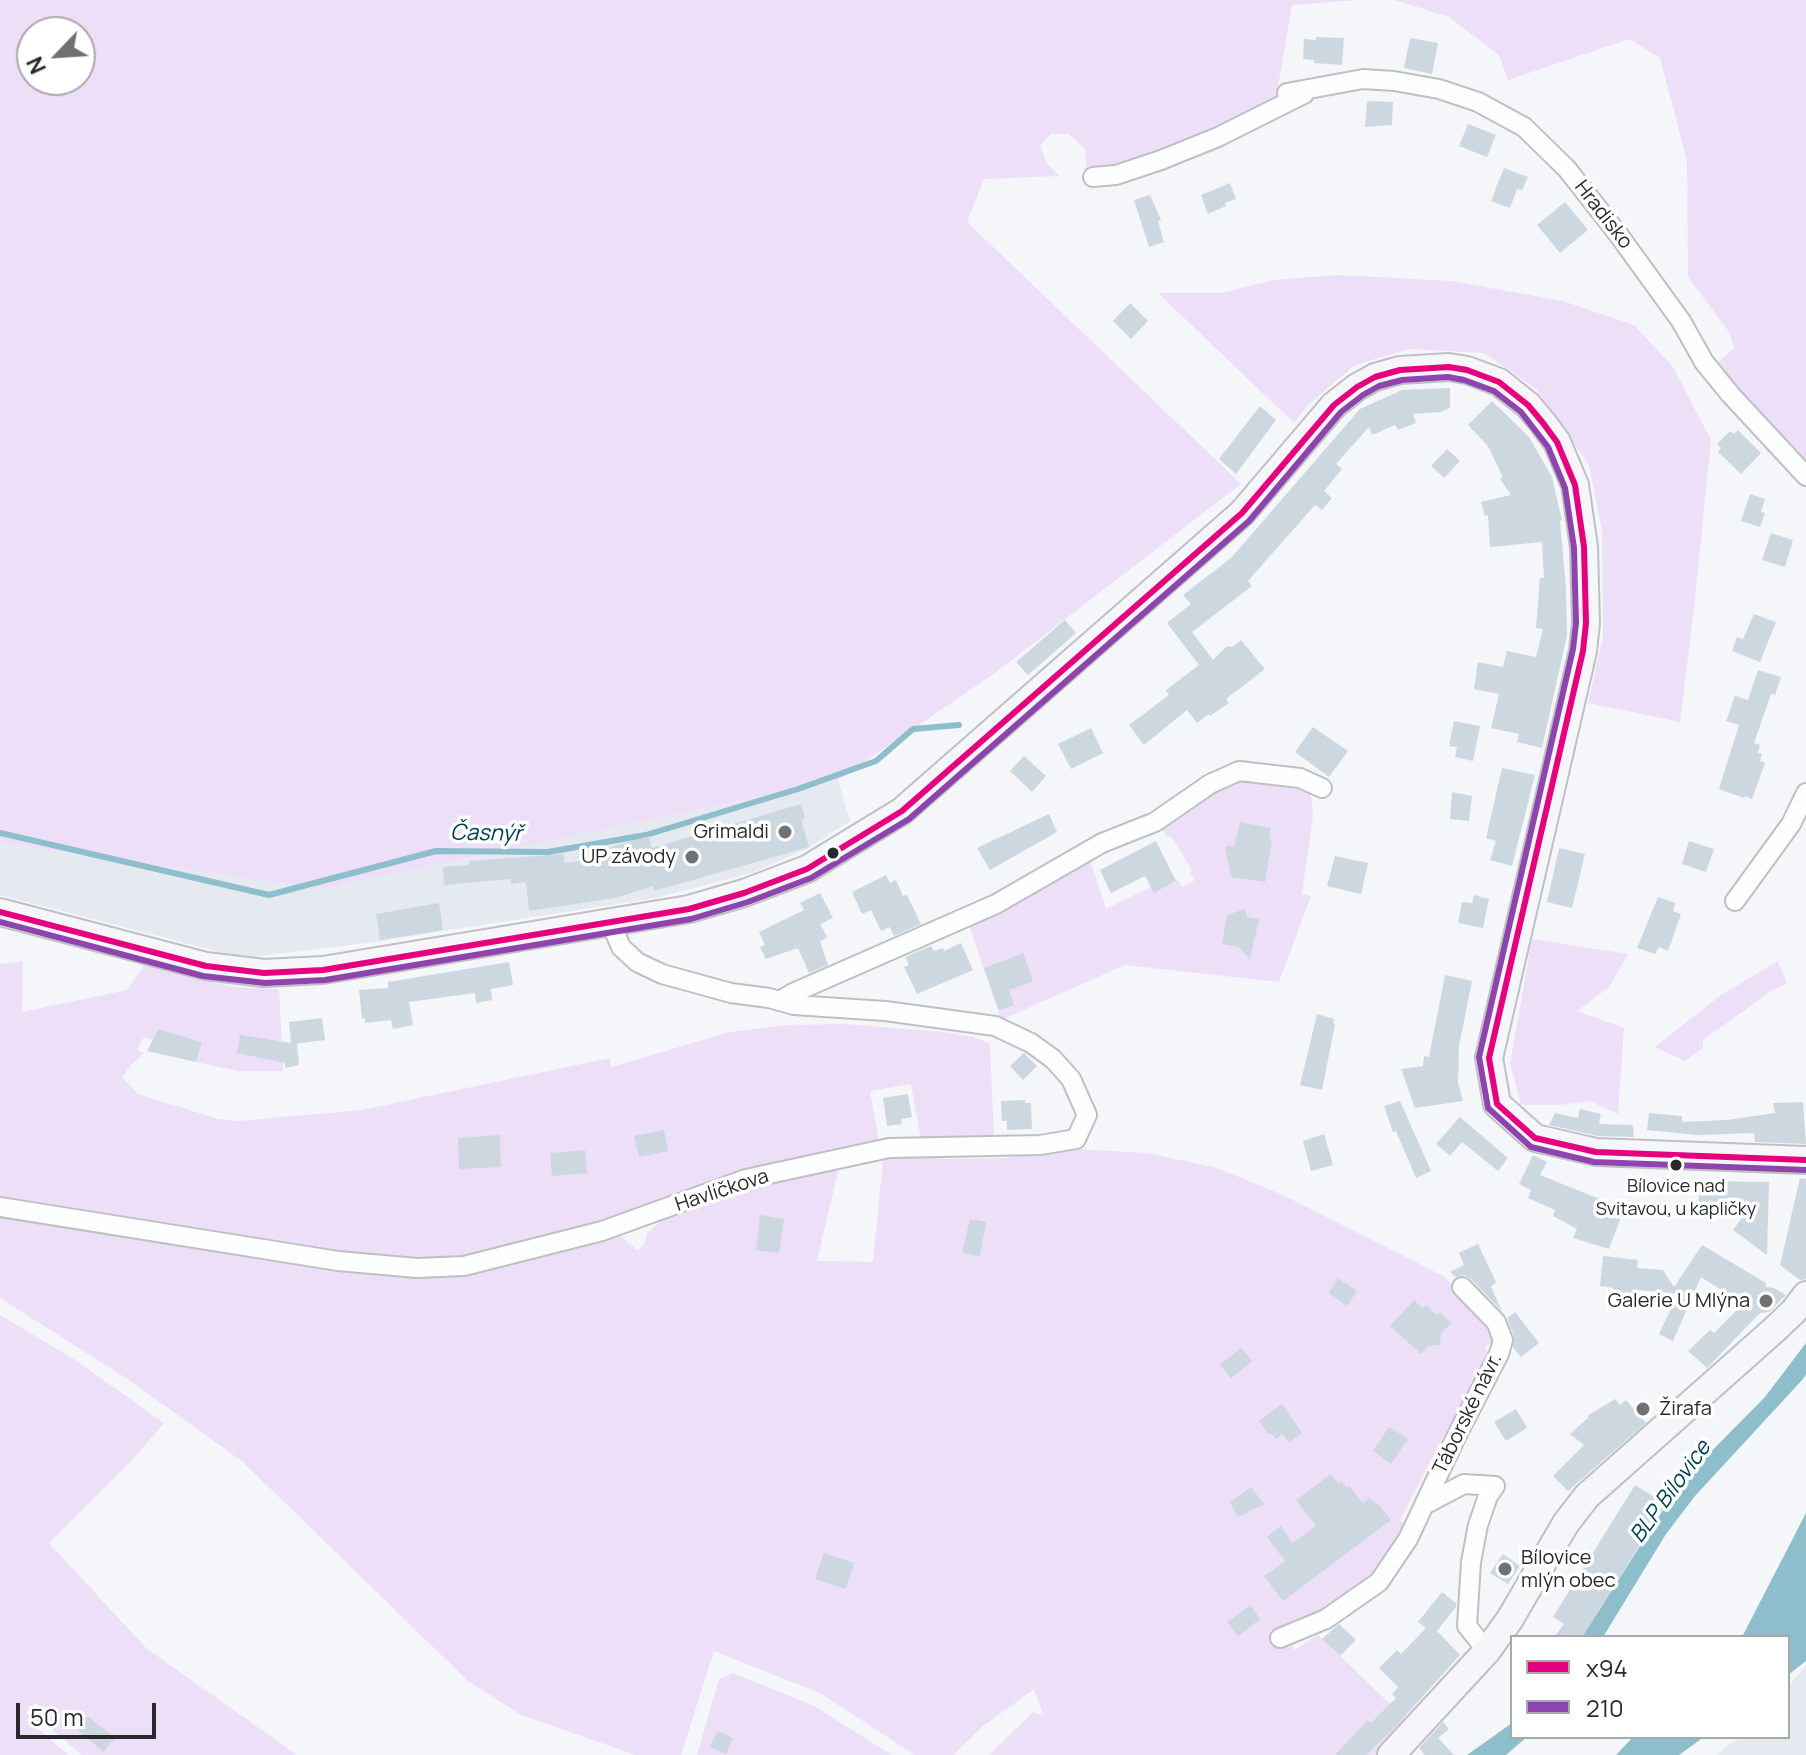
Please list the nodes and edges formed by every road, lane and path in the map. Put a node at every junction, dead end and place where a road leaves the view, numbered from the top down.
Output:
1 (1321, 86) junction
2 (1287, 93) dead end
3 (1093, 177) dead end
4 (1806, 476) edge
5 (1322, 788) dead end
6 (1806, 793) edge
7 (1735, 901) dead end
8 (0, 912) edge
9 (610, 921) junction
10 (779, 1001) junction
11 (1806, 1160) edge
12 (0, 1207) edge
13 (1462, 1287) dead end
14 (1806, 1295) edge
15 (1424, 1505) junction
16 (1280, 1638) dead end
17 (1487, 1651) junction
18 (1391, 1755) edge

1 - 2 street, Hradisko
1 - 3 street, Hradisko
1 - 4 street, Hradisko
5 - 10 street
6 - 7 street
8 - 9 main road
9 - 10 street, Havlíčkova
9 - 11 main road
10 - 12 street, Havlíčkova
13 - 15 street, Táborské návr.
14 - 17 main road
15 - 16 street, Táborské návr.
15 - 17 street, Táborské návr.
17 - 18 main road

